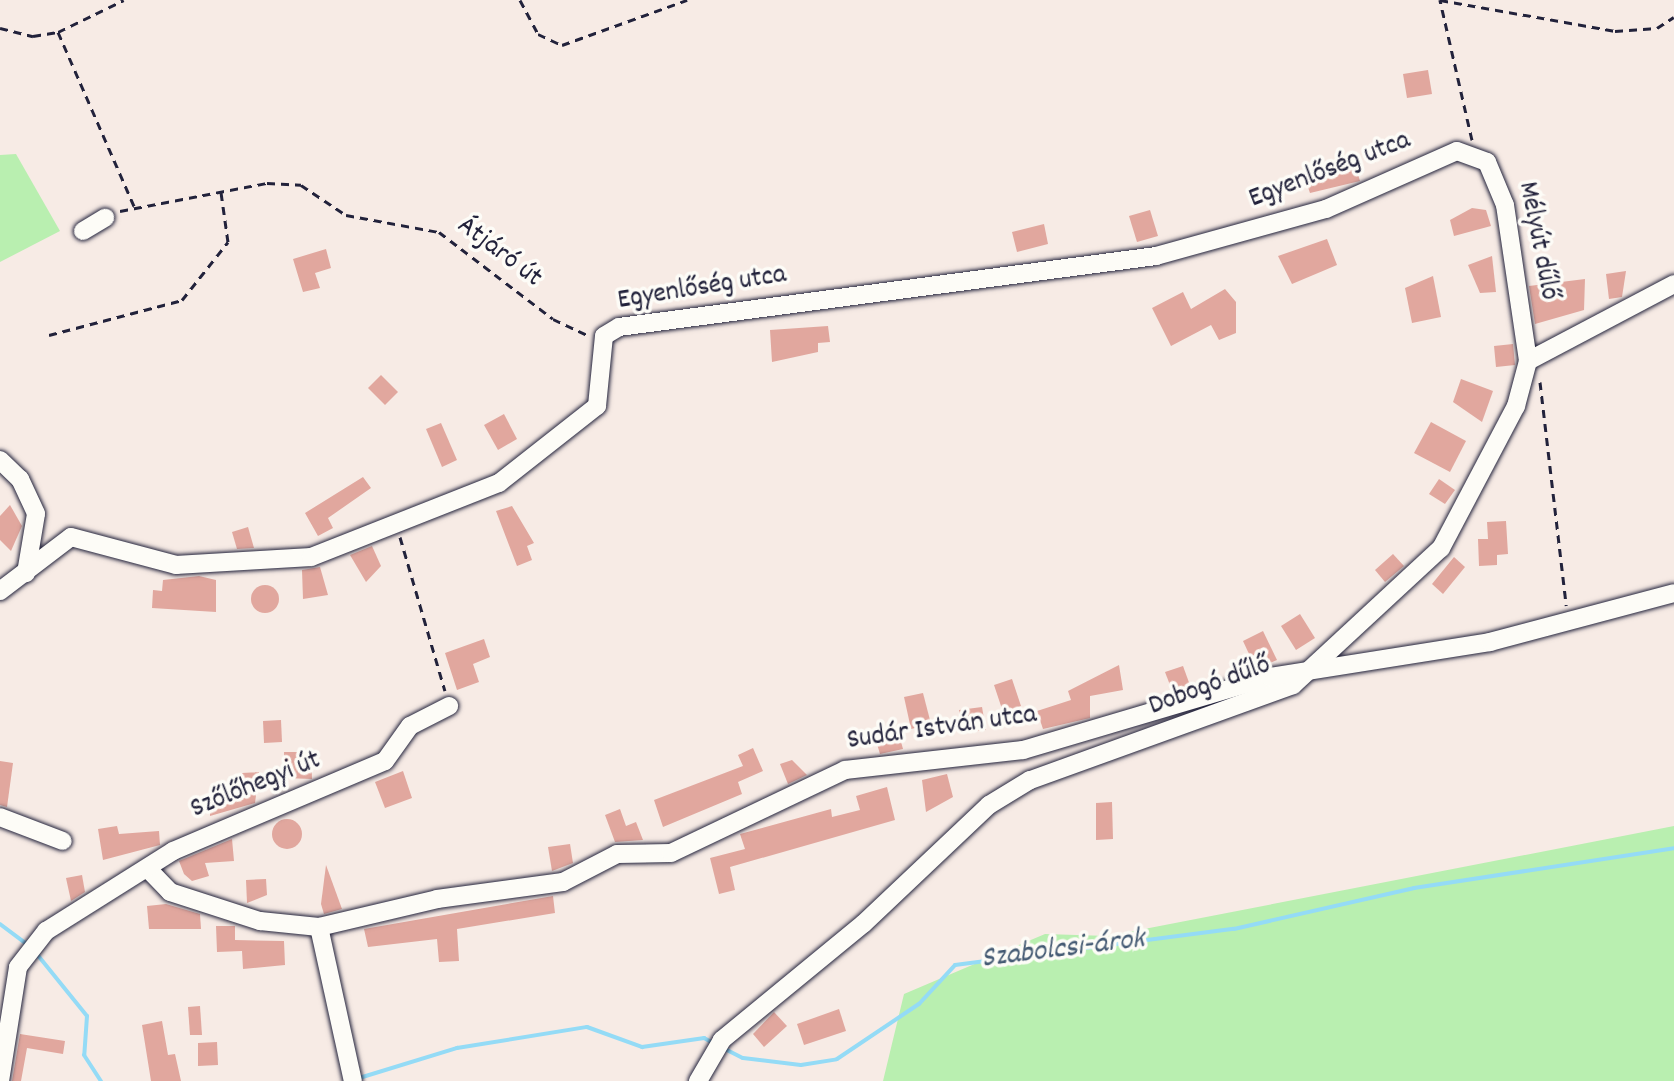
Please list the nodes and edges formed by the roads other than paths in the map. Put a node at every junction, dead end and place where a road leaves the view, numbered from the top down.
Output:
1 (1475, 153) joint
2 (105, 218) road end
3 (83, 231) dead end
4 (1674, 284) edge
5 (1527, 365) junction
6 (0, 460) edge
7 (23, 579) junction
8 (0, 591) edge
9 (1674, 593) edge
10 (1307, 674) junction
11 (449, 706) road end
12 (0, 817) edge
13 (63, 841) dead end
14 (148, 869) junction
15 (319, 927) junction
16 (353, 1078) edge
17 (0, 1081) edge
18 (698, 1081) edge

1 - 5 street, Mélyút dűlő
1 - 7 street, Egyenlőség utca
2 - 3 street
4 - 5 street
5 - 10 street, Dobogó dűlő
6 - 7 street
7 - 8 street, Egyenlőség utca
9 - 10 street, Sudár István utca
10 - 15 street, Sudár István utca
10 - 18 street, Dobogó dűlő
11 - 14 street, Szőlőhegyi út
12 - 13 street
14 - 15 street, Sudár István utca
14 - 17 street, Szőlőhegyi út
15 - 16 street

